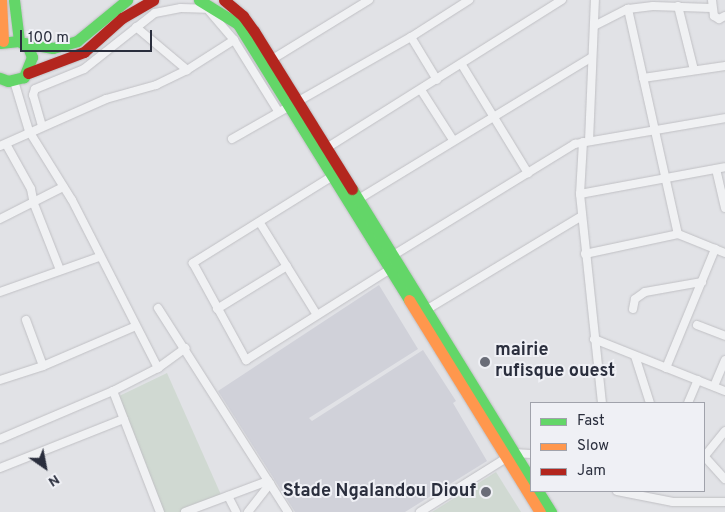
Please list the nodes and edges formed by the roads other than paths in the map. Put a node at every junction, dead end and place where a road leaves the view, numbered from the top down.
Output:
1 (1, 0) edge
2 (14, 0) edge
3 (127, 0) edge
4 (153, 0) edge
5 (224, 0) edge
6 (369, 0) edge
7 (469, 0) edge
8 (562, 0) edge
9 (595, 0) edge
10 (202, 3) edge
11 (711, 4) edge
12 (678, 6) junction
13 (628, 9) junction
14 (725, 16) edge
15 (596, 25) junction
16 (136, 27) junction
17 (411, 37) junction
18 (234, 40) junction
19 (1, 42) edge
20 (21, 42) junction
21 (591, 58) junction
22 (272, 60) junction
23 (462, 65) junction
24 (725, 66) edge
25 (187, 70) junction
26 (694, 70) junction
27 (28, 73) junction
28 (0, 78) edge
29 (643, 78) junction
30 (437, 80) junction
31 (14, 81) junction
32 (421, 90) junction
33 (288, 106) junction
34 (492, 115) junction
35 (725, 118) edge
36 (42, 126) junction
37 (655, 130) junction
38 (29, 131) junction
39 (232, 139) dead end
40 (453, 140) junction
41 (586, 142) junction
42 (3, 145) edge
43 (325, 149) junction
44 (725, 167) edge
45 (716, 169) junction
46 (528, 173) junction
47 (331, 177) junction
48 (666, 179) junction
49 (64, 187) junction
50 (580, 194) junction
51 (357, 200) junction
52 (34, 204) junction
53 (725, 208) edge
54 (582, 216) junction
55 (0, 219) edge
56 (260, 223) junction
57 (678, 234) junction
58 (716, 250) junction
59 (725, 253) edge
60 (585, 254) junction
61 (392, 256) junction
62 (99, 257) junction
63 (287, 266) junction
64 (60, 270) junction
65 (389, 270) junction
66 (702, 282) junction
67 (0, 292) edge
68 (158, 308) dead end
69 (633, 308) dead end
70 (217, 309) junction
71 (426, 310) junction
72 (317, 315) junction
73 (26, 320) dead end
74 (136, 326) junction
75 (696, 326) dead end
76 (725, 336) edge
77 (594, 339) junction
78 (186, 348) junction
79 (635, 356) junction
80 (725, 360) edge
81 (43, 366) junction
82 (158, 368) junction
83 (666, 368) junction
84 (0, 380) edge
85 (698, 380) junction
86 (714, 386) junction
87 (113, 391) junction
88 (725, 391) edge
89 (602, 402) edge
90 (650, 402) edge
91 (688, 402) edge
92 (124, 419) junction
93 (725, 431) edge
94 (0, 440) edge
95 (530, 454) edge
96 (510, 455) junction
97 (705, 456) edge
98 (705, 458) edge
99 (0, 468) edge
100 (530, 479) edge
101 (725, 479) edge
102 (269, 482) junction
103 (539, 492) edge
104 (622, 492) edge
105 (228, 496) junction
106 (673, 502) junction
107 (725, 502) edge
108 (160, 512) edge
109 (185, 512) edge
110 (236, 512) edge
111 (248, 512) edge
112 (288, 512) edge
113 (420, 512) edge
114 (540, 512) edge
115 (551, 512) edge
116 (671, 512) edge

1 - 19 main road
2 - 20 main road
3 - 20 main road
4 - 27 main road
5 - 22 main road
6 - 22 street
7 - 17 street
8 - 23 street
9 - 15 street
10 - 16 street
10 - 18 street
10 - 33 main road
11 - 12 street
11 - 14 street
12 - 13 street
12 - 26 street
13 - 15 street
13 - 29 street
15 - 21 street
16 - 25 street
16 - 36 street
17 - 30 street
17 - 33 street
18 - 25 street
18 - 33 street
19 - 20 main road
20 - 27 main road
21 - 34 street
21 - 41 street
22 - 33 main road
23 - 30 street
23 - 34 street
24 - 26 street
25 - 36 street
26 - 29 street
27 - 31 main road
28 - 31 main road
29 - 37 street
30 - 32 street
31 - 38 street
32 - 40 street
32 - 43 street
33 - 39 street
33 - 43 main road
33 - 47 main road
34 - 40 street
34 - 46 street
35 - 37 street
36 - 38 street
37 - 41 street
37 - 48 street
38 - 42 street
38 - 49 street
40 - 51 street
41 - 46 street
41 - 50 street
42 - 52 street
43 - 51 main road
44 - 45 street
45 - 48 street
45 - 53 street
46 - 61 street
47 - 56 street
47 - 65 main road
48 - 50 street
48 - 57 street
49 - 52 street
49 - 62 street
50 - 54 street
51 - 61 main road
52 - 55 street
52 - 64 street
54 - 60 street
54 - 71 street
56 - 63 street
56 - 70 street
57 - 58 street
57 - 60 street
58 - 59 street
58 - 66 street
60 - 77 street
61 - 71 main road
62 - 64 street
62 - 74 street
63 - 70 street
63 - 72 street
64 - 67 street
65 - 72 street
65 - 96 main road
66 - 69 street
66 - 83 street
68 - 78 street
70 - 72 street
71 - 96 main road
73 - 81 street
74 - 81 street
74 - 82 street
75 - 76 street
77 - 79 street
77 - 89 street
78 - 82 street
78 - 102 street
79 - 83 street
79 - 90 street
80 - 86 street
81 - 84 street
82 - 87 street
83 - 85 street
85 - 86 street
85 - 91 street
86 - 88 street
87 - 92 street
87 - 94 street
92 - 99 street
92 - 108 street
93 - 97 street
95 - 96 street
96 - 100 main road
96 - 113 street
96 - 114 main road
98 - 101 street
102 - 105 street
102 - 111 street
102 - 112 street
103 - 115 main road
104 - 106 street
105 - 109 street
105 - 110 street
106 - 107 street
106 - 116 street

